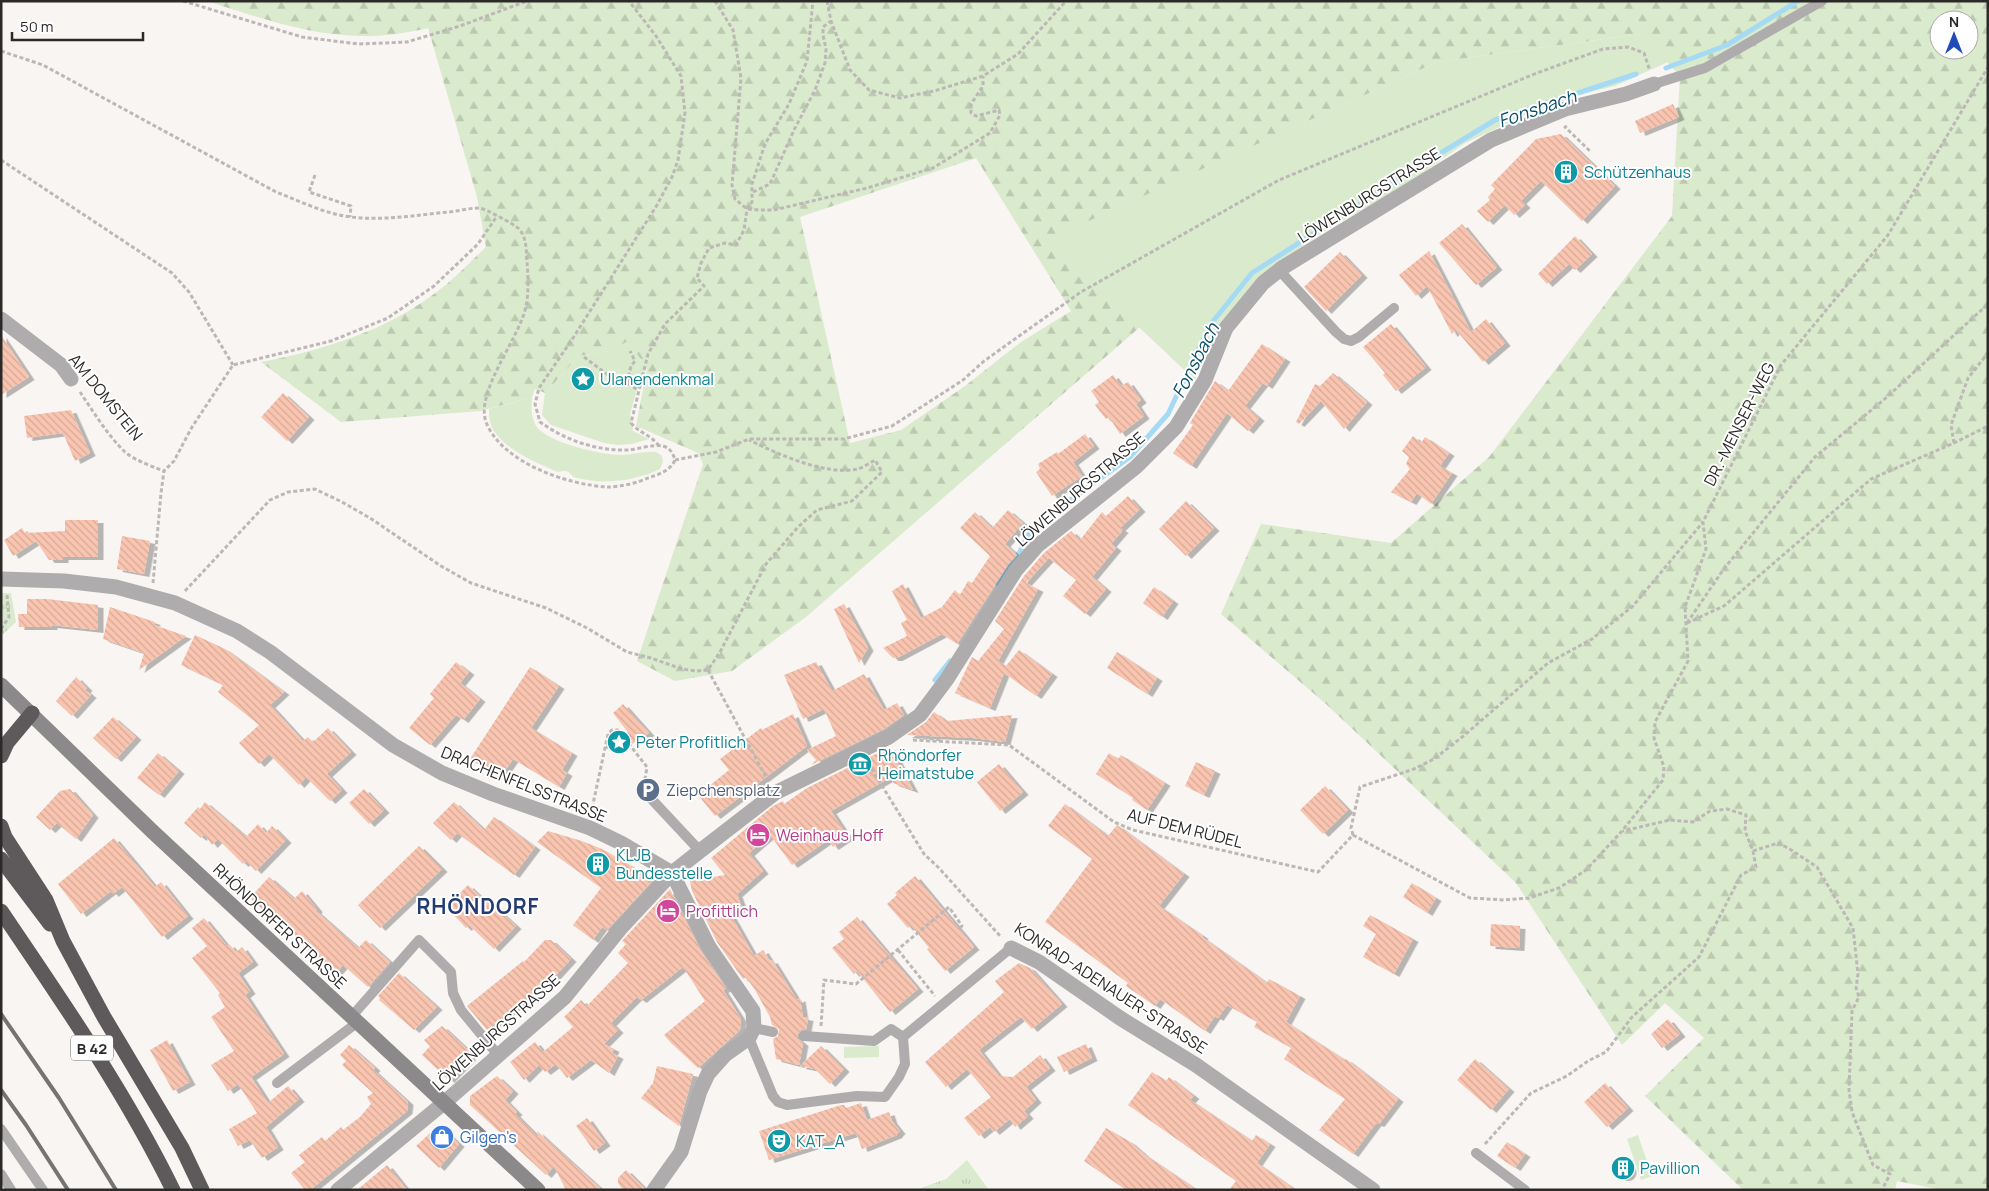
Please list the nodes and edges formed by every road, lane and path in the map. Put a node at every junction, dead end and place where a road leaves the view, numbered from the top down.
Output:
1 (183, 1) edge
2 (527, 1) edge
3 (629, 1) edge
4 (715, 1) edge
5 (814, 1) edge
6 (827, 1) edge
7 (1066, 1) edge
8 (1822, 1) edge
9 (831, 21) junction
10 (1, 51) edge
11 (1988, 67) edge
12 (983, 76) junction
13 (1654, 84) junction
14 (1573, 124) dead end
15 (1590, 152) dead end
16 (1, 160) edge
17 (315, 175) dead end
18 (753, 192) junction
19 (747, 208) junction
20 (497, 216) junction
21 (350, 217) junction
22 (1279, 270) junction
23 (1988, 304) edge
24 (1394, 308) dead end
25 (1, 319) edge
26 (630, 351) dead end
27 (1988, 353) edge
28 (584, 357) dead end
29 (233, 365) junction
30 (71, 379) joint
31 (627, 383) junction
32 (638, 390) junction
33 (1988, 426) edge
34 (749, 439) junction
35 (1954, 443) junction
36 (659, 446) junction
37 (675, 460) junction
38 (164, 471) junction
39 (1703, 522) junction
40 (3, 579) edge
41 (152, 596) junction
42 (175, 603) junction
43 (1686, 624) junction
44 (1, 630) edge
45 (708, 670) junction
46 (1, 685) edge
47 (32, 713) junction
48 (891, 736) junction
49 (628, 743) junction
50 (606, 747) junction
51 (1, 756) edge
52 (872, 772) dead end
53 (643, 790) joint
54 (775, 793) junction
55 (597, 814) dead end
56 (1, 826) edge
57 (1622, 831) junction
58 (1352, 836) junction
59 (700, 851) junction
60 (1753, 851) junction
61 (1, 860) edge
62 (672, 874) junction
63 (1, 912) edge
64 (959, 928) dead end
65 (63, 941) junction
66 (1011, 948) junction
67 (898, 950) junction
68 (943, 1006) junction
69 (355, 1019) junction
70 (772, 1032) dead end
71 (752, 1033) junction
72 (804, 1036) dead end
73 (820, 1036) junction
74 (903, 1037) junction
75 (498, 1056) junction
76 (277, 1083) dead end
77 (445, 1102) junction
78 (3, 1134) edge
79 (1476, 1153) joint
80 (1, 1174) edge
81 (11, 1190) edge
82 (43, 1190) edge
83 (173, 1190) edge
84 (202, 1190) edge
85 (338, 1190) edge
86 (538, 1190) edge
87 (654, 1190) edge
88 (1373, 1190) edge
89 (1525, 1190) edge
90 (1882, 1190) edge

1 - 2 path
3 - 36 path
4 - 19 path
5 - 18 path
6 - 9 path
7 - 12 path
8 - 13 lane, LÖWENBURGSTRASSE
9 - 12 path
9 - 18 path
10 - 21 path
11 - 39 path, DR.-MENSER-WEG
12 - 19 path
13 - 22 street, LÖWENBURGSTRASSE
13 - 34 path
14 - 15 path
16 - 29 path
17 - 21 path
18 - 19 path
19 - 32 path
20 - 21 path
20 - 29 path
20 - 37 path
22 - 24 lane
22 - 48 street, LÖWENBURGSTRASSE
23 - 43 path
25 - 30 street, AM DOMSTEIN
26 - 31 path
27 - 35 path
28 - 31 path
29 - 38 path
30 - 38 path, AM DOMSTEIN
31 - 32 path
32 - 36 path
33 - 35 path
34 - 37 path
34 - 45 path
35 - 43 path
36 - 37 path
38 - 41 path
39 - 43 path
39 - 58 path, DR.-MENSER-WEG
40 - 41 street, DRACHENFELSSTRASSE
40 - 44 path
41 - 42 street, DRACHENFELSSTRASSE
42 - 45 path
42 - 62 street, DRACHENFELSSTRASSE
43 - 57 path
45 - 54 path
46 - 47 main road, RHÖNDORFER STRASSE
47 - 51 highway
47 - 69 main road, RHÖNDORFER STRASSE
48 - 54 street, LÖWENBURGSTRASSE
48 - 58 path, AUF DEM RÜDEL
49 - 50 path
49 - 50 path
49 - 53 path
50 - 55 path
52 - 66 path, KONRAD-ADENAUER-STRASSE
53 - 59 lane
54 - 59 street, LÖWENBURGSTRASSE
56 - 65 highway, B 42
57 - 58 path
57 - 60 path
59 - 62 street, LÖWENBURGSTRASSE
60 - 79 path
60 - 90 path
61 - 65 highway, B 42
62 - 71 street
62 - 75 street, LÖWENBURGSTRASSE
63 - 83 highway, B 42
64 - 67 path
65 - 84 highway, B 42
66 - 68 lane
66 - 88 street, KONRAD-ADENAUER-STRASSE
67 - 68 path
67 - 73 path
68 - 74 lane
69 - 75 lane
69 - 76 lane
69 - 77 main road, RHÖNDORFER STRASSE
70 - 71 lane
71 - 74 lane
71 - 87 street
72 - 73 lane
73 - 74 lane
75 - 77 street, LÖWENBURGSTRASSE
77 - 85 street, LÖWENBURGSTRASSE
77 - 86 main road, RHÖNDORFER STRASSE
78 - 82 lane
79 - 89 lane
80 - 81 lane

